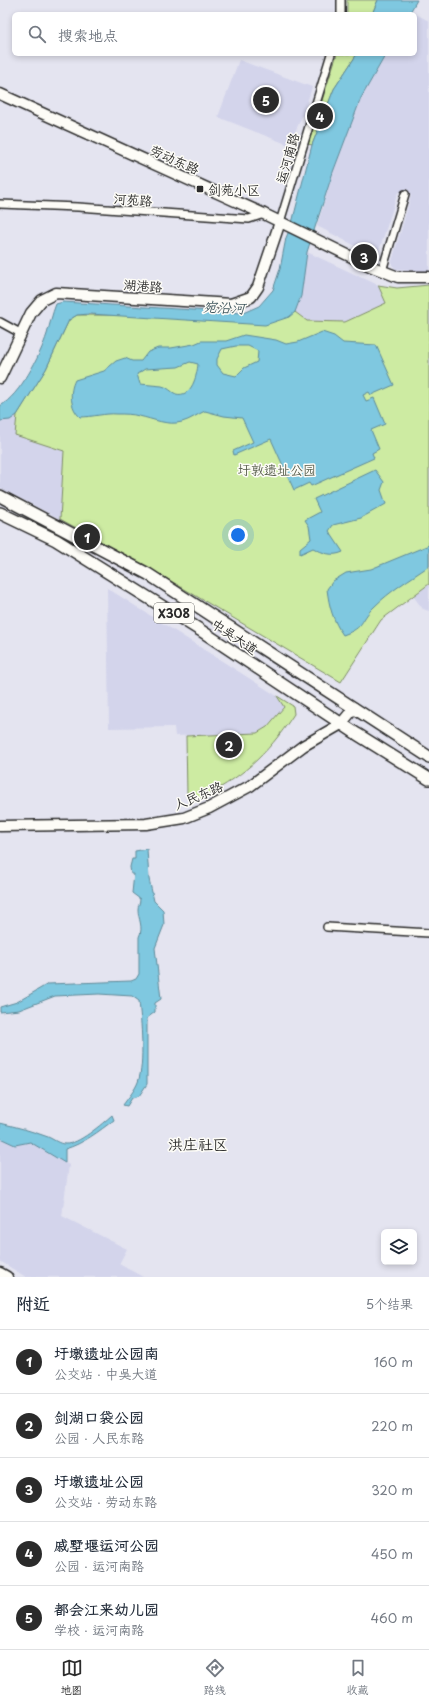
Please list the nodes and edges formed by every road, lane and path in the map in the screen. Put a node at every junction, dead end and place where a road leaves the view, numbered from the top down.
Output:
1 (341, 0) edge
2 (341, 12) edge
3 (330, 56) edge
4 (0, 94) edge
5 (405, 194) dead end
6 (0, 204) edge
7 (264, 214) junction
8 (284, 224) junction
9 (382, 271) junction
10 (429, 277) edge
11 (0, 322) edge
12 (22, 334) junction
13 (0, 378) edge
14 (0, 496) edge
15 (0, 513) edge
16 (354, 708) junction
17 (341, 724) junction
18 (429, 757) edge
19 (429, 779) edge
20 (0, 826) edge
21 (327, 927) dead end
22 (429, 933) edge
23 (0, 1273) edge
24 (7, 1277) edge

1 - 2 street
3 - 8 street, 运河南路
4 - 7 street, 劳动东路
5 - 9 street
6 - 7 street, 河苑路
7 - 8 street, 劳动东路
8 - 9 street, 劳动东路
8 - 12 street, 湖港路
9 - 10 street, 劳动东路
11 - 12 street
12 - 13 street, 湖港路
14 - 16 main road, 中吴大道 / X308
15 - 17 main road, 中吴大道 / X308
16 - 17 street, 人民东路
16 - 18 main road, 中吴大道 / X308
17 - 19 main road, 中吴大道 / X308
17 - 20 street, 人民东路
21 - 22 street
23 - 24 street

